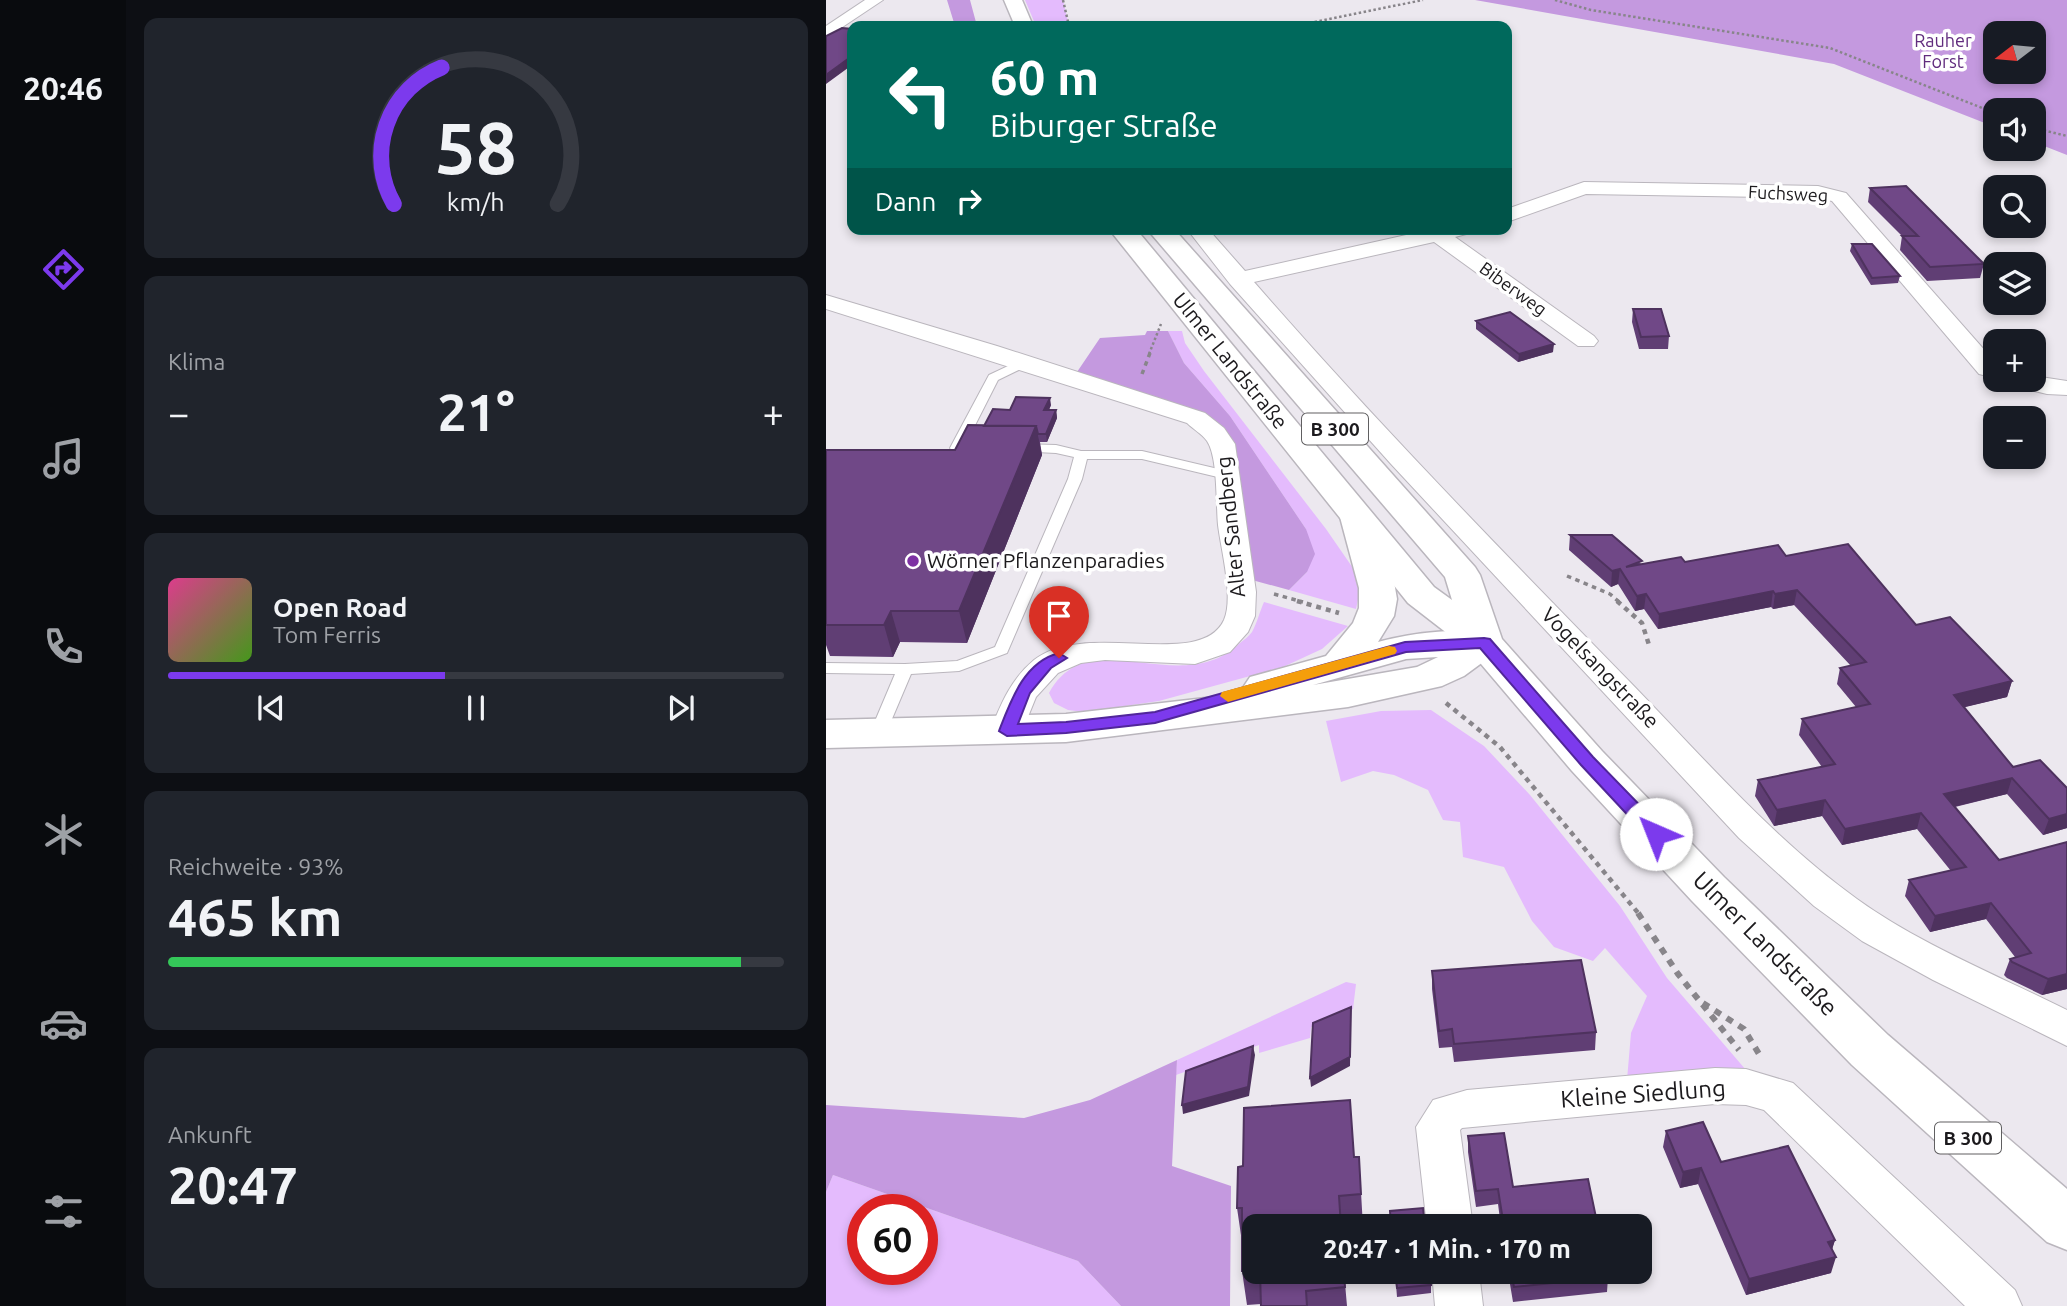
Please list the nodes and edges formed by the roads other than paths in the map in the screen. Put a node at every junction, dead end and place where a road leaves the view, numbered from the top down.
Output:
1 (874, 0) edge
2 (1013, 0) edge
3 (1022, 21) edge
4 (826, 33) edge
5 (1512, 214) edge
6 (1127, 235) edge
7 (1165, 235) edge
8 (1202, 235) edge
9 (1443, 235) edge
10 (1440, 236) junction
11 (1238, 279) junction
12 (826, 302) edge
13 (1586, 341) dead end
14 (1025, 362) junction
15 (1983, 363) edge
16 (2046, 387) edge
17 (2067, 388) edge
18 (981, 448) edge
19 (1006, 448) edge
20 (1081, 456) junction
21 (1226, 475) junction
22 (1357, 517) junction
23 (1484, 643) junction
24 (1340, 664) junction
25 (826, 668) edge
26 (905, 669) junction
27 (1155, 717) junction
28 (1007, 731) junction
29 (878, 733) junction
30 (826, 734) edge
31 (2067, 1028) edge
32 (1448, 1214) edge
33 (2067, 1224) edge
34 (1456, 1284) edge
35 (1459, 1306) edge
36 (1998, 1306) edge

1 - 4 street
2 - 3 main road
5 - 15 street, Fuchsweg
6 - 22 main road, Ulmer Landstraße / B 300
7 - 23 main road, Ulmer Landstraße / B 300
8 - 11 street, Vogelsangstraße
9 - 10 street
10 - 11 street
10 - 13 street, Biberweg
11 - 31 street, Vogelsangstraße
12 - 14 street, Alter Sandberg
14 - 18 lane
14 - 21 street, Alter Sandberg
16 - 17 street
19 - 20 lane
20 - 21 lane
20 - 26 lane
21 - 28 street, Alter Sandberg
22 - 23 main road, Ulmer Landstraße / B 300
22 - 24 main road
23 - 24 main road
23 - 27 main road
23 - 33 main road, Ulmer Landstraße / B 300
24 - 27 main road
25 - 26 lane
26 - 29 lane
27 - 28 main road
28 - 29 main road
29 - 30 main road
32 - 36 street, Kleine Siedlung
34 - 35 street

